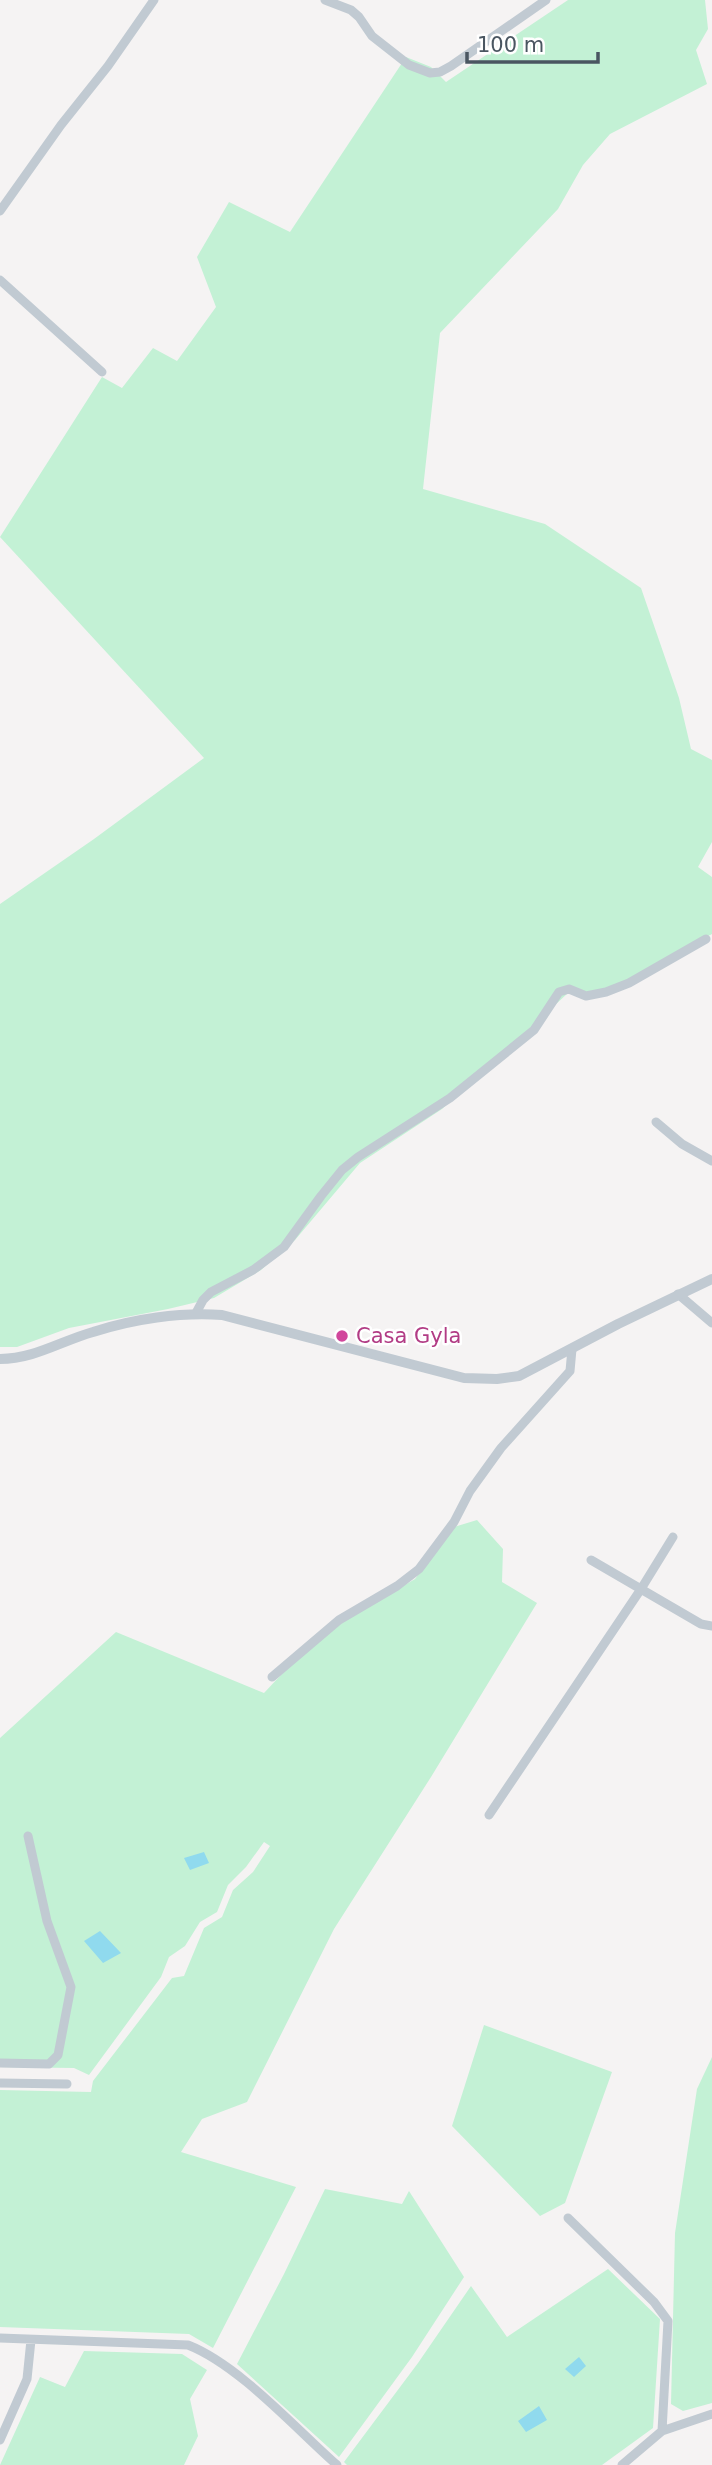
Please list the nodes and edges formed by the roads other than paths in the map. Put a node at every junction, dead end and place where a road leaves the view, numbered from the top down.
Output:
1 (154, 0) edge
2 (325, 0) edge
3 (547, 0) edge
4 (0, 211) edge
5 (0, 280) edge
6 (102, 372) dead end
7 (706, 939) dead end
8 (656, 1122) dead end
9 (712, 1161) edge
10 (712, 1279) edge
11 (678, 1294) junction
12 (196, 1313) junction
13 (712, 1323) edge
14 (572, 1349) junction
15 (0, 1359) edge
16 (673, 1536) dead end
17 (591, 1560) dead end
18 (641, 1589) junction
19 (712, 1626) edge
20 (272, 1677) dead end
21 (489, 1815) dead end
22 (27, 1836) dead end
23 (0, 2063) edge
24 (0, 2083) edge
25 (67, 2084) dead end
26 (568, 2218) dead end
27 (0, 2338) edge
28 (32, 2340) junction
29 (712, 2414) edge
30 (662, 2431) junction
31 (0, 2440) edge
32 (337, 2465) edge
33 (622, 2465) edge

1 - 4 street
2 - 3 street
5 - 6 street
7 - 12 street
8 - 9 street
10 - 11 street
11 - 13 street
11 - 14 street
12 - 14 street
12 - 15 street
14 - 20 street
16 - 18 street
17 - 18 street
18 - 19 street
18 - 21 street
22 - 23 street
24 - 25 street
26 - 30 street
27 - 28 street
28 - 31 street
28 - 32 street
29 - 30 street
30 - 33 street

